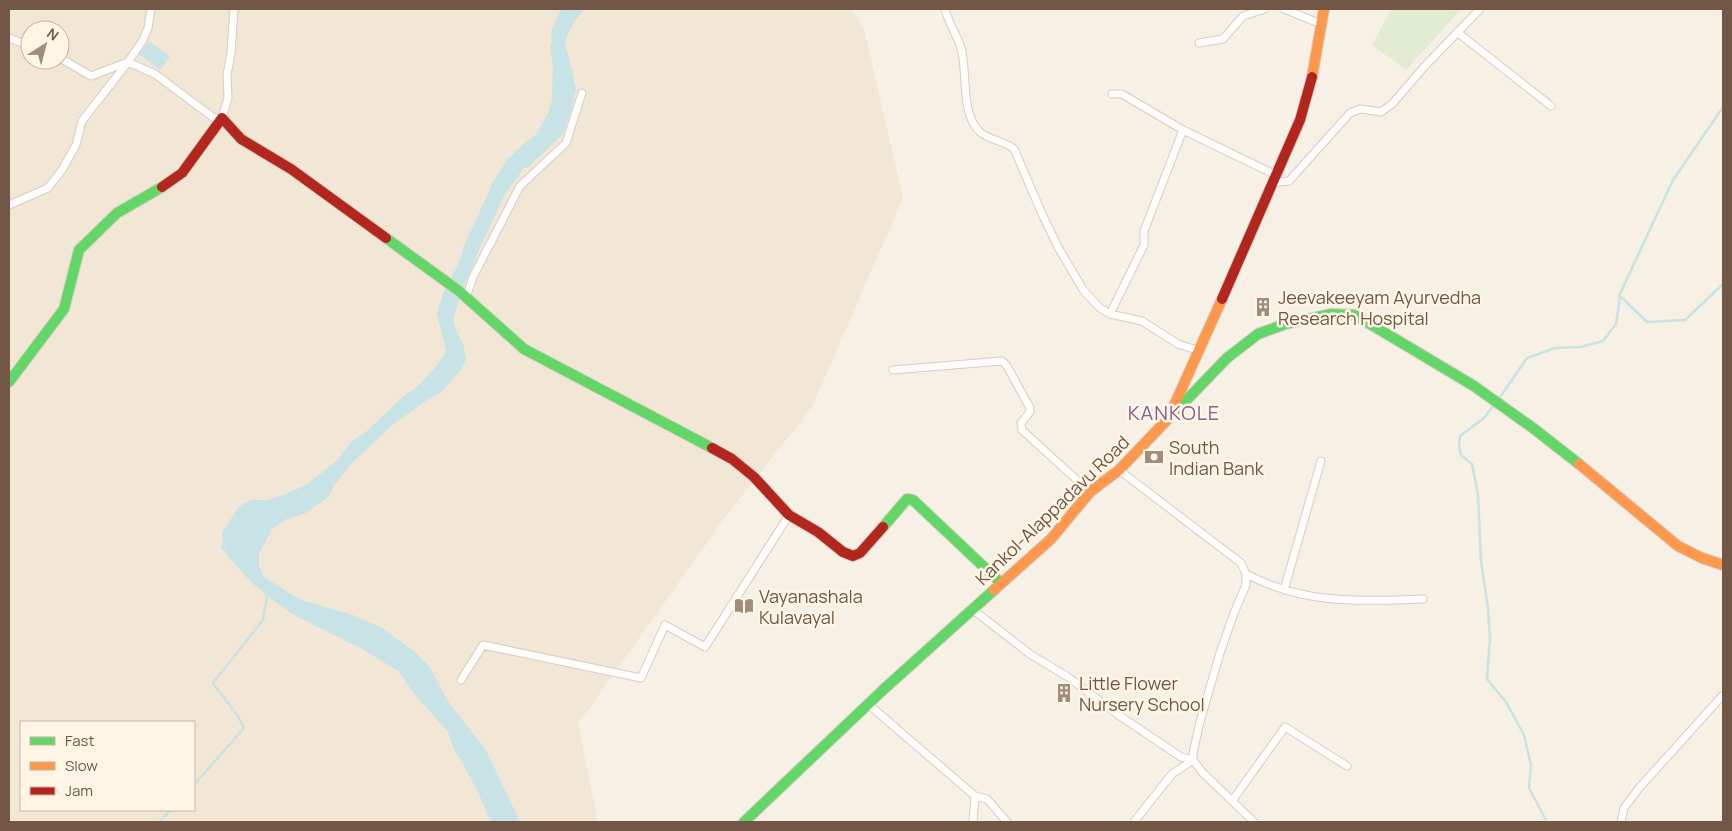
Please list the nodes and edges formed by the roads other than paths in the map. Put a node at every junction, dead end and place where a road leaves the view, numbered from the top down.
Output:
1 (151, 9) edge
2 (234, 9) edge
3 (945, 9) edge
4 (1265, 9) edge
5 (1284, 9) edge
6 (1324, 9) edge
7 (1480, 9) edge
8 (1321, 24) junction
9 (1457, 32) junction
10 (1199, 43) dead end
11 (128, 62) junction
12 (70, 64) edge
13 (582, 93) dead end
14 (1112, 94) dead end
15 (1551, 106) dead end
16 (222, 118) junction
17 (1182, 130) junction
18 (1275, 179) junction
19 (9, 205) edge
20 (466, 298) junction
21 (1110, 314) junction
22 (1200, 351) junction
23 (893, 370) dead end
24 (9, 382) edge
25 (1168, 419) junction
26 (1321, 461) dead end
27 (1119, 470) junction
28 (1090, 492) junction
29 (788, 515) junction
30 (1723, 565) edge
31 (1246, 574) junction
32 (1001, 583) junction
33 (1284, 590) junction
34 (1423, 599) dead end
35 (972, 609) junction
36 (461, 680) dead end
37 (1723, 695) edge
38 (868, 704) junction
39 (1194, 760) junction
40 (1348, 766) dead end
41 (975, 796) junction
42 (1232, 800) junction
43 (744, 822) edge
44 (973, 822) edge
45 (1006, 822) edge
46 (1134, 822) edge
47 (1254, 822) edge
48 (1621, 822) edge

1 - 11 street
2 - 16 street
3 - 21 street
4 - 10 street
5 - 8 street
6 - 8 main road, Kankol-Alappadavu Road
7 - 9 street
8 - 18 main road, Kankol-Alappadavu Road
9 - 15 street
9 - 18 street
11 - 12 street
11 - 16 street
11 - 19 street
13 - 20 street
14 - 17 street
16 - 20 main road
16 - 24 main road
17 - 18 street
17 - 21 street
18 - 22 main road, Kankol-Alappadavu Road
20 - 29 main road
21 - 22 street
22 - 25 main road, Kankol-Alappadavu Road
23 - 28 street
25 - 27 main road, Kankol-Alappadavu Road
25 - 30 main road
26 - 33 street
27 - 28 main road, Kankol-Alappadavu Road
27 - 31 street
28 - 32 main road, Kankol-Alappadavu Road
29 - 32 main road
29 - 36 street
31 - 33 street
31 - 39 street
32 - 35 main road, Kankol-Alappadavu Road
33 - 34 street
35 - 38 main road, Kankol-Alappadavu Road
35 - 39 street
37 - 48 street
38 - 41 street
38 - 43 main road, Kankol-Alappadavu Road
39 - 42 street
39 - 46 street
40 - 42 street
41 - 44 street
41 - 45 street
42 - 47 street

